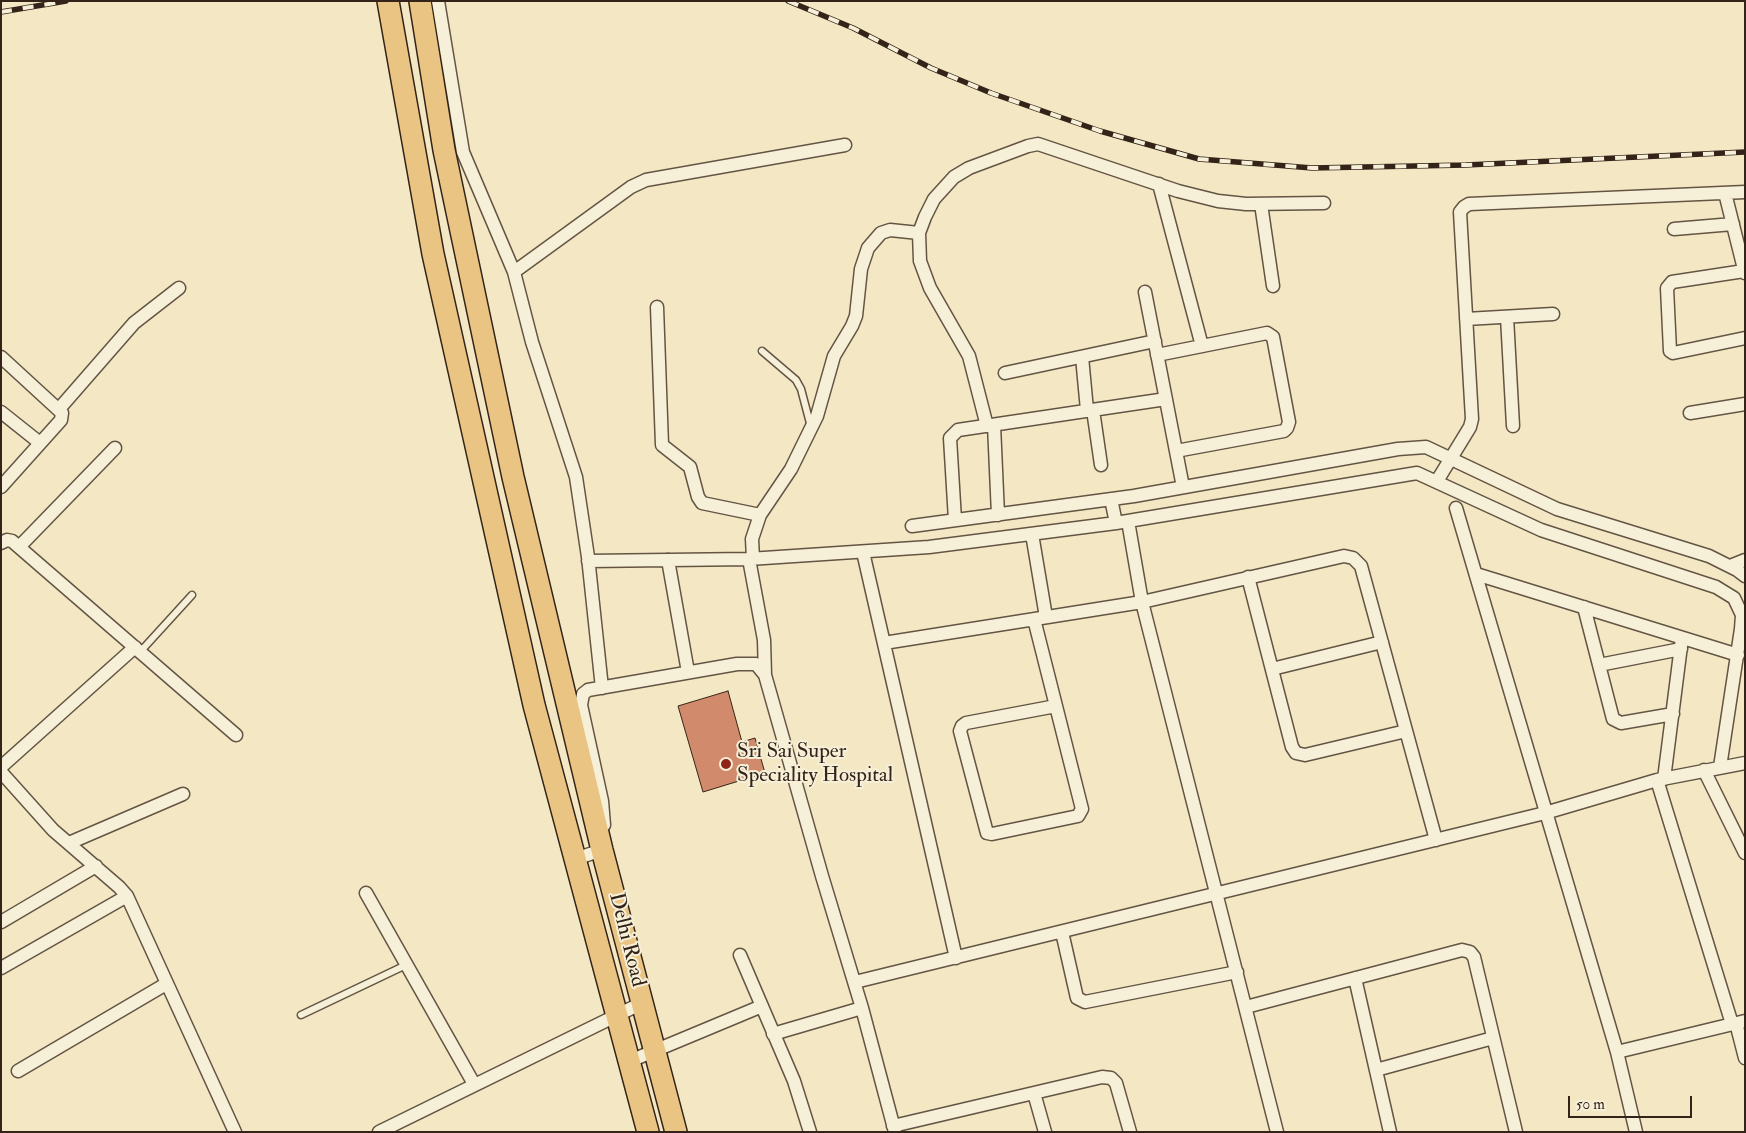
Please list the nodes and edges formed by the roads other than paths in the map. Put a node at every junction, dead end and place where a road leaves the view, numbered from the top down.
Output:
1 (388, 1) edge
2 (420, 1) edge
3 (438, 1) edge
4 (845, 145) dead end
5 (1159, 184) junction
6 (1745, 192) edge
7 (1725, 193) junction
8 (1324, 203) dead end
9 (1261, 204) junction
10 (1733, 224) junction
11 (1674, 229) dead end
12 (919, 233) junction
13 (514, 272) junction
14 (1745, 272) edge
15 (1273, 286) dead end
16 (179, 288) dead end
17 (1145, 292) dead end
18 (657, 306) dead end
19 (1553, 314) dead end
20 (1507, 317) junction
21 (1466, 319) junction
22 (1745, 338) edge
23 (1155, 341) junction
24 (1202, 346) junction
25 (762, 351) dead end
26 (1157, 355) junction
27 (1082, 356) junction
28 (1, 357) edge
29 (1004, 373) dead end
30 (1166, 399) junction
31 (1745, 404) edge
32 (59, 409) junction
33 (1090, 410) junction
34 (1, 412) edge
35 (1690, 413) dead end
36 (990, 425) junction
37 (1513, 426) dead end
38 (811, 428) junction
39 (40, 443) junction
40 (116, 448) dead end
41 (1176, 451) junction
42 (1449, 460) junction
43 (1101, 465) dead end
44 (1438, 478) junction
45 (1, 486) edge
46 (1183, 487) junction
47 (1456, 508) dead end
48 (1117, 513) junction
49 (998, 514) junction
50 (760, 515) junction
51 (955, 520) junction
52 (912, 526) dead end
53 (1032, 534) junction
54 (1, 543) edge
55 (20, 547) junction
56 (752, 552) junction
57 (863, 552) junction
58 (668, 560) junction
59 (1745, 560) edge
60 (588, 561) junction
61 (1730, 566) junction
62 (1476, 574) junction
63 (1745, 576) edge
64 (1248, 577) junction
65 (192, 595) dead end
66 (1142, 602) junction
67 (1584, 607) junction
68 (1040, 618) junction
69 (884, 642) junction
70 (1382, 642) junction
71 (1681, 643) junction
72 (137, 650) junction
73 (1738, 655) junction
74 (1599, 665) junction
75 (1272, 668) junction
76 (688, 672) junction
77 (765, 675) junction
78 (602, 688) junction
79 (1056, 706) junction
80 (1673, 714) junction
81 (1406, 731) junction
82 (236, 735) dead end
83 (1744, 763) edge
84 (1724, 767) junction
85 (1, 768) edge
86 (1704, 770) junction
87 (1, 772) edge
88 (1661, 779) junction
89 (183, 794) dead end
90 (1545, 813) junction
91 (1436, 840) junction
92 (68, 843) junction
93 (602, 850) junction
94 (1745, 853) edge
95 (575, 859) junction
96 (96, 866) junction
97 (366, 893) dead end
98 (1218, 895) junction
99 (127, 896) junction
100 (1, 922) edge
101 (1062, 932) junction
102 (740, 955) dead end
103 (956, 958) junction
104 (406, 965) junction
105 (1, 968) edge
106 (1237, 972) junction
107 (1355, 978) junction
108 (855, 982) junction
109 (166, 984) junction
110 (642, 1003) junction
111 (762, 1006) junction
112 (1246, 1006) junction
113 (862, 1008) junction
114 (301, 1014) dead end
115 (618, 1016) junction
116 (1738, 1022) edge
117 (773, 1034) junction
118 (1493, 1038) junction
119 (654, 1051) junction
120 (1617, 1052) junction
121 (1745, 1058) edge
122 (630, 1061) junction
123 (1376, 1070) junction
124 (18, 1071) dead end
125 (474, 1084) junction
126 (1034, 1092) junction
127 (659, 1129) edge
128 (894, 1129) edge
129 (235, 1132) edge
130 (379, 1132) edge
131 (810, 1132) edge
132 (1045, 1132) edge
133 (1130, 1132) edge
134 (1276, 1132) edge
135 (1390, 1132) edge
136 (1516, 1132) edge
137 (1636, 1132) edge

1 - 95 main road
2 - 93 main road, Delhi Road
3 - 13 street
4 - 13 street
5 - 9 street
5 - 12 street
5 - 24 street
6 - 7 street
7 - 10 street
7 - 21 street
8 - 9 street
9 - 15 street
10 - 11 street
10 - 14 street
12 - 36 street
12 - 38 street
13 - 60 street
14 - 22 street
16 - 32 street
17 - 23 street
18 - 50 street
19 - 20 street
20 - 21 street
20 - 37 street
21 - 42 street
23 - 26 street
23 - 27 street
24 - 26 street
24 - 41 street
25 - 38 lane
26 - 30 street
27 - 29 street
27 - 33 street
28 - 32 street
30 - 33 street
30 - 41 street
31 - 35 street
32 - 39 street
33 - 36 street
33 - 43 street
34 - 39 street
36 - 49 street
36 - 51 street
38 - 50 street
39 - 45 street
40 - 55 street
41 - 46 street
42 - 44 street
42 - 46 street
42 - 61 street
44 - 48 street
44 - 73 street
46 - 48 street
47 - 62 street
48 - 49 street
48 - 53 street
48 - 66 street
49 - 51 street
50 - 56 street
51 - 52 street
53 - 57 street
53 - 68 street
54 - 55 street
55 - 72 street
56 - 57 street
56 - 58 street
56 - 77 street
57 - 69 street
58 - 60 street
58 - 76 street
59 - 61 street
60 - 78 street
61 - 63 street
62 - 67 street
62 - 90 street
64 - 66 street
64 - 70 street
64 - 75 street
65 - 72 lane
66 - 68 street
66 - 98 street
67 - 71 street
67 - 74 street
68 - 69 street
68 - 79 street
69 - 103 street
70 - 75 street
70 - 81 street
71 - 73 street
71 - 74 street
71 - 80 street
72 - 82 street
72 - 85 street
73 - 84 street
74 - 80 street
75 - 81 street
76 - 77 street
76 - 78 street
77 - 108 street
78 - 93 street
79 - 79 street
80 - 88 street
81 - 91 street
83 - 84 street
84 - 86 street
86 - 88 street
86 - 94 street
87 - 92 street
88 - 90 street
88 - 116 street
89 - 92 street
90 - 91 street
90 - 120 street
91 - 98 street
92 - 96 street
93 - 95 street
93 - 110 main road, Delhi Road
95 - 115 main road
96 - 99 street
96 - 100 street
97 - 104 street
98 - 101 street
98 - 106 street
99 - 105 street
99 - 109 street
101 - 103 street
101 - 106 street
102 - 111 street
103 - 108 street
104 - 114 lane
104 - 125 street
106 - 112 street
107 - 112 street
107 - 118 street
107 - 123 street
108 - 113 street
109 - 124 street
109 - 129 street
110 - 115 street
110 - 119 main road, Delhi Road
111 - 117 street
111 - 119 street
112 - 134 street
113 - 117 street
113 - 128 street
115 - 122 main road
115 - 125 street
116 - 120 street
116 - 121 street
117 - 131 street
118 - 123 street
118 - 136 street
119 - 122 street
119 - 127 main road, Delhi Road
120 - 137 street
122 - 127 main road
123 - 135 street
125 - 130 street
126 - 128 street
126 - 132 street
126 - 133 street

